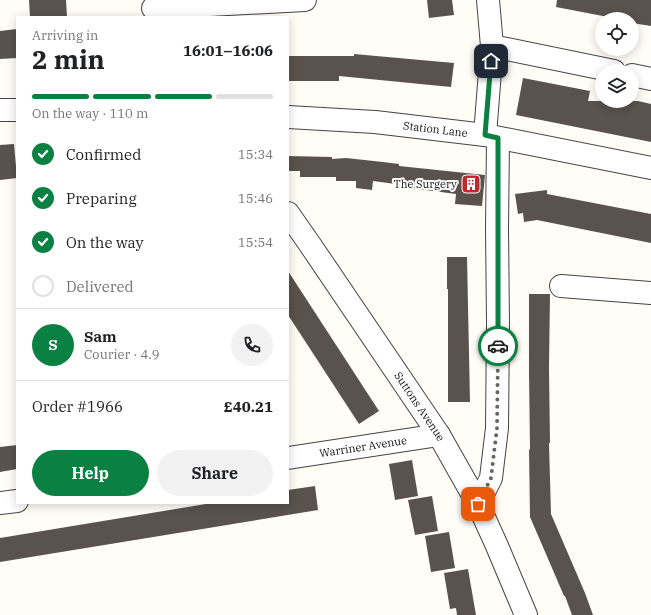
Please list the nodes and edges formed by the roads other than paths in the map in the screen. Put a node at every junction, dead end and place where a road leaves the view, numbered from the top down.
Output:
1 (305, 0) edge
2 (488, 0) edge
3 (153, 8) edge
4 (492, 46) junction
5 (595, 67) edge
6 (639, 76) edge
7 (651, 79) edge
8 (0, 110) edge
9 (16, 110) edge
10 (289, 116) edge
11 (491, 137) junction
12 (651, 168) edge
13 (289, 214) edge
14 (561, 286) dead end
15 (651, 294) edge
16 (439, 435) junction
17 (289, 458) edge
18 (16, 501) edge
19 (0, 503) edge
20 (478, 504) junction
21 (526, 615) edge

1 - 3 street
2 - 4 street
4 - 5 street
4 - 11 street
6 - 7 street
8 - 9 street
10 - 11 street, Station Lane
11 - 12 street, Station Lane
11 - 20 street
13 - 16 street, Suttons Avenue
14 - 15 street
16 - 17 street, Warriner Avenue
16 - 20 street, Suttons Avenue
18 - 19 street
20 - 21 street, Suttons Avenue

